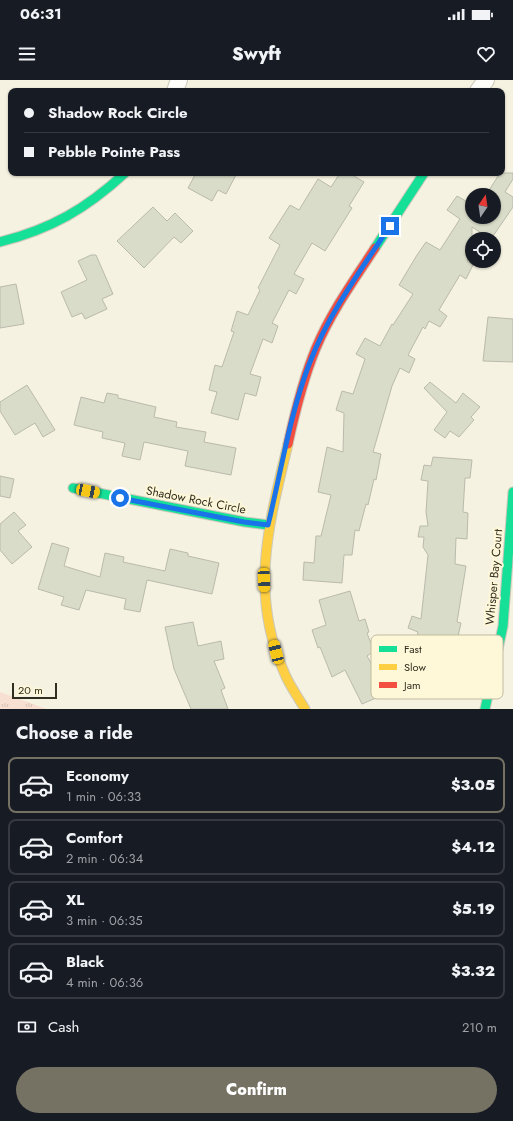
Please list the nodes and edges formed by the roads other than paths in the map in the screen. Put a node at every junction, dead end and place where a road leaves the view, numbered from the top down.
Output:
1 (121, 176) edge
2 (422, 176) edge
3 (0, 242) edge
4 (73, 488) dead end
5 (513, 492) edge
6 (268, 525) junction
7 (501, 635) edge
8 (487, 699) edge
9 (305, 709) edge
10 (485, 709) edge

1 - 3 street
2 - 6 street
4 - 6 street, Shadow Rock Circle
5 - 7 street, Whisper Bay Court
6 - 9 street
8 - 10 street, Whisper Bay Court

